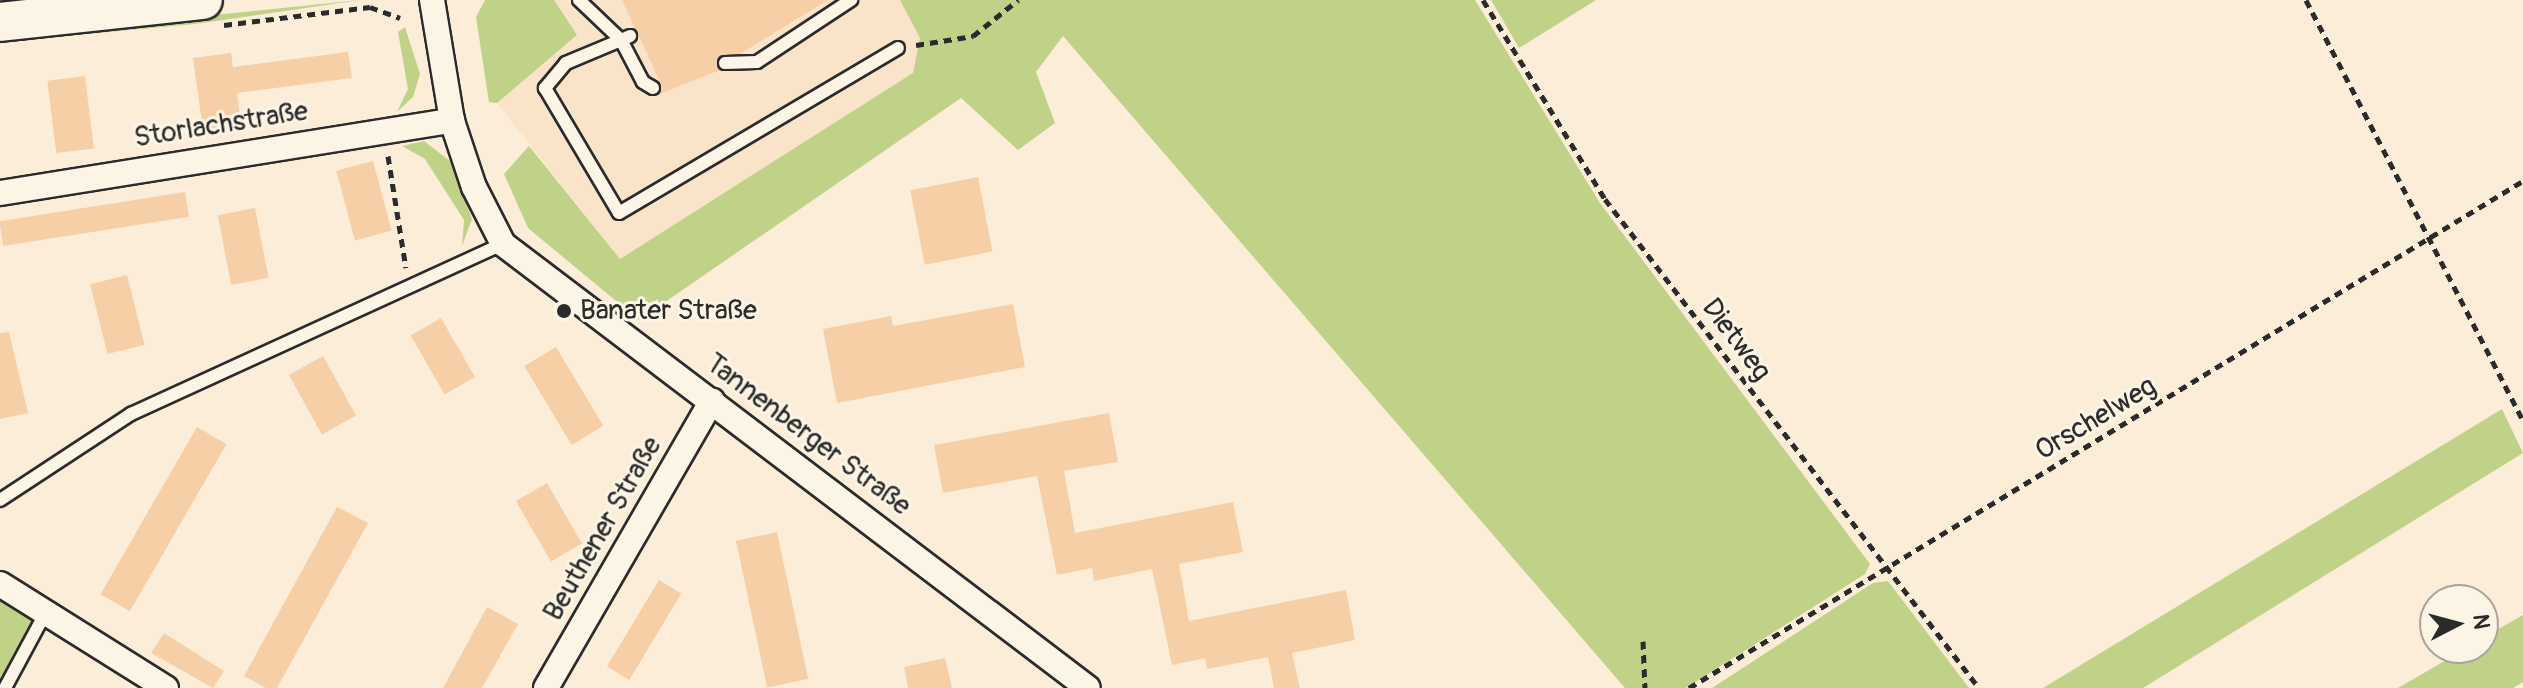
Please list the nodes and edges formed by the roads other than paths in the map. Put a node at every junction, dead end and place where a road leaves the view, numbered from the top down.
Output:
1 (203, 0) edge
2 (432, 0) edge
3 (579, 0) edge
4 (843, 3) edge
5 (0, 22) edge
6 (625, 38) junction
7 (898, 48) road end
8 (725, 63) dead end
9 (653, 88) dead end
10 (452, 121) junction
11 (0, 193) edge
12 (503, 244) junction
13 (712, 401) junction
14 (0, 500) edge
15 (0, 584) edge
16 (46, 612) junction
17 (5, 688) edge
18 (166, 688) edge
19 (546, 688) edge
20 (1088, 688) edge

1 - 5 main road
2 - 10 street, Tannenberger Straße
3 - 6 lane
4 - 8 lane
6 - 7 lane
6 - 9 lane
10 - 11 street, Storlachstraße
10 - 12 street, Tannenberger Straße
12 - 13 street, Tannenberger Straße
12 - 14 lane
13 - 19 street, Beuthener Straße
13 - 20 street, Tannenberger Straße
15 - 16 street
16 - 17 lane
16 - 18 street

